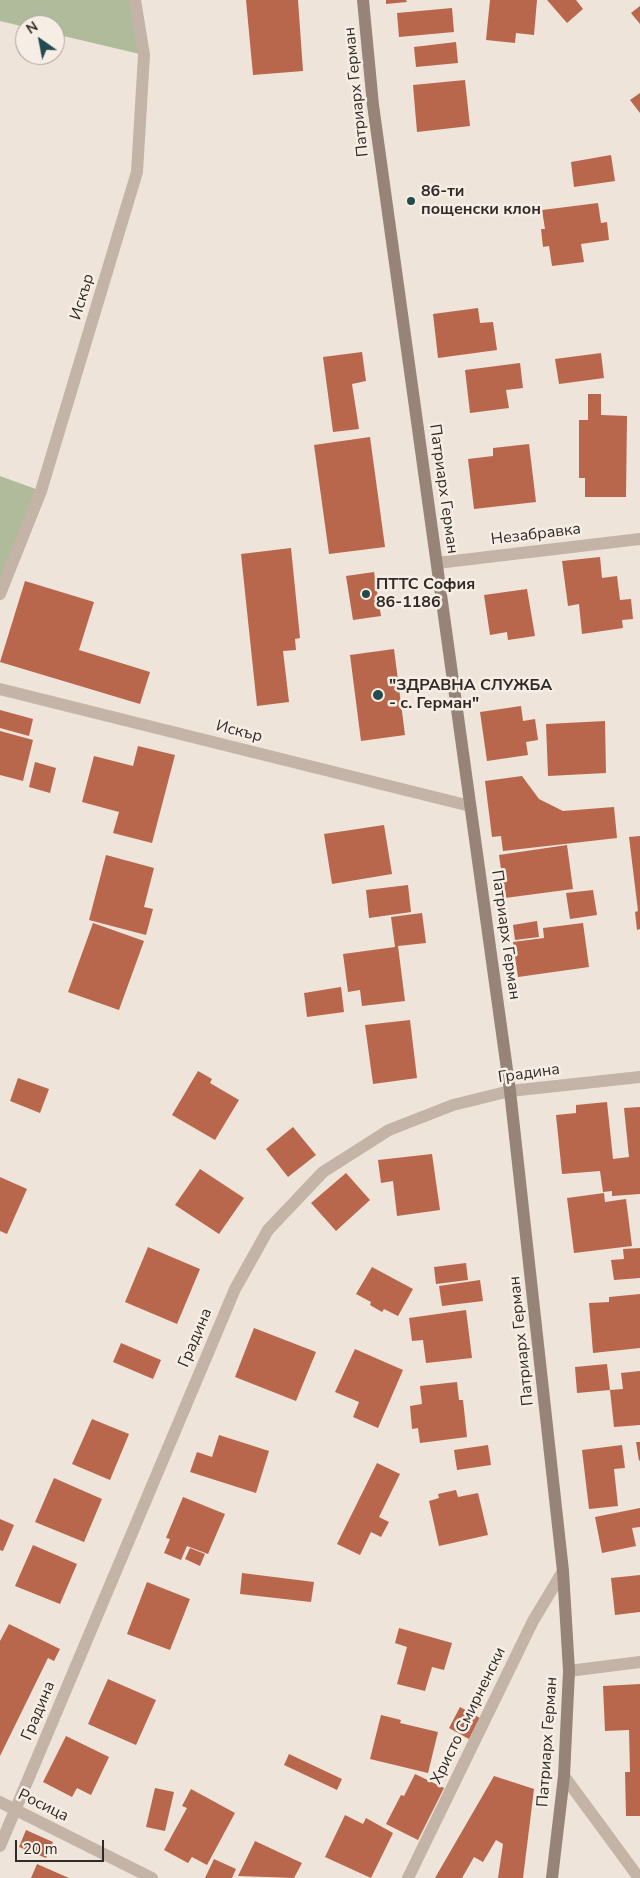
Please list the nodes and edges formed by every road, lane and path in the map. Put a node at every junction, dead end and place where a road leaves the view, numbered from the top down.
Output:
1 (135, 0) edge
2 (363, 0) edge
3 (640, 539) edge
4 (437, 563) junction
5 (0, 594) edge
6 (0, 689) edge
7 (470, 806) junction
8 (640, 1077) edge
9 (510, 1091) junction
10 (563, 1571) junction
11 (640, 1662) edge
12 (569, 1671) junction
13 (564, 1776) junction
14 (0, 1802) edge
15 (15, 1810) junction
16 (0, 1846) edge
17 (152, 1878) edge
18 (408, 1878) edge
19 (552, 1878) edge
20 (639, 1878) edge

1 - 5 street, Искър
2 - 4 street, Патриарх Герман
3 - 4 street, Незабравка
4 - 7 street, Патриарх Герман
6 - 7 street, Искър
7 - 9 street, Патриарх Герман
8 - 9 street, Градина
9 - 10 street, Патриарх Герман
9 - 15 street, Градина
10 - 12 street, Патриарх Герман
10 - 18 street, Христо Смирненски
11 - 12 street
12 - 13 street, Патриарх Герман
13 - 19 street, Патриарх Герман
13 - 20 street
14 - 15 street, Росица
15 - 16 street, Градина
15 - 17 street, Росица

